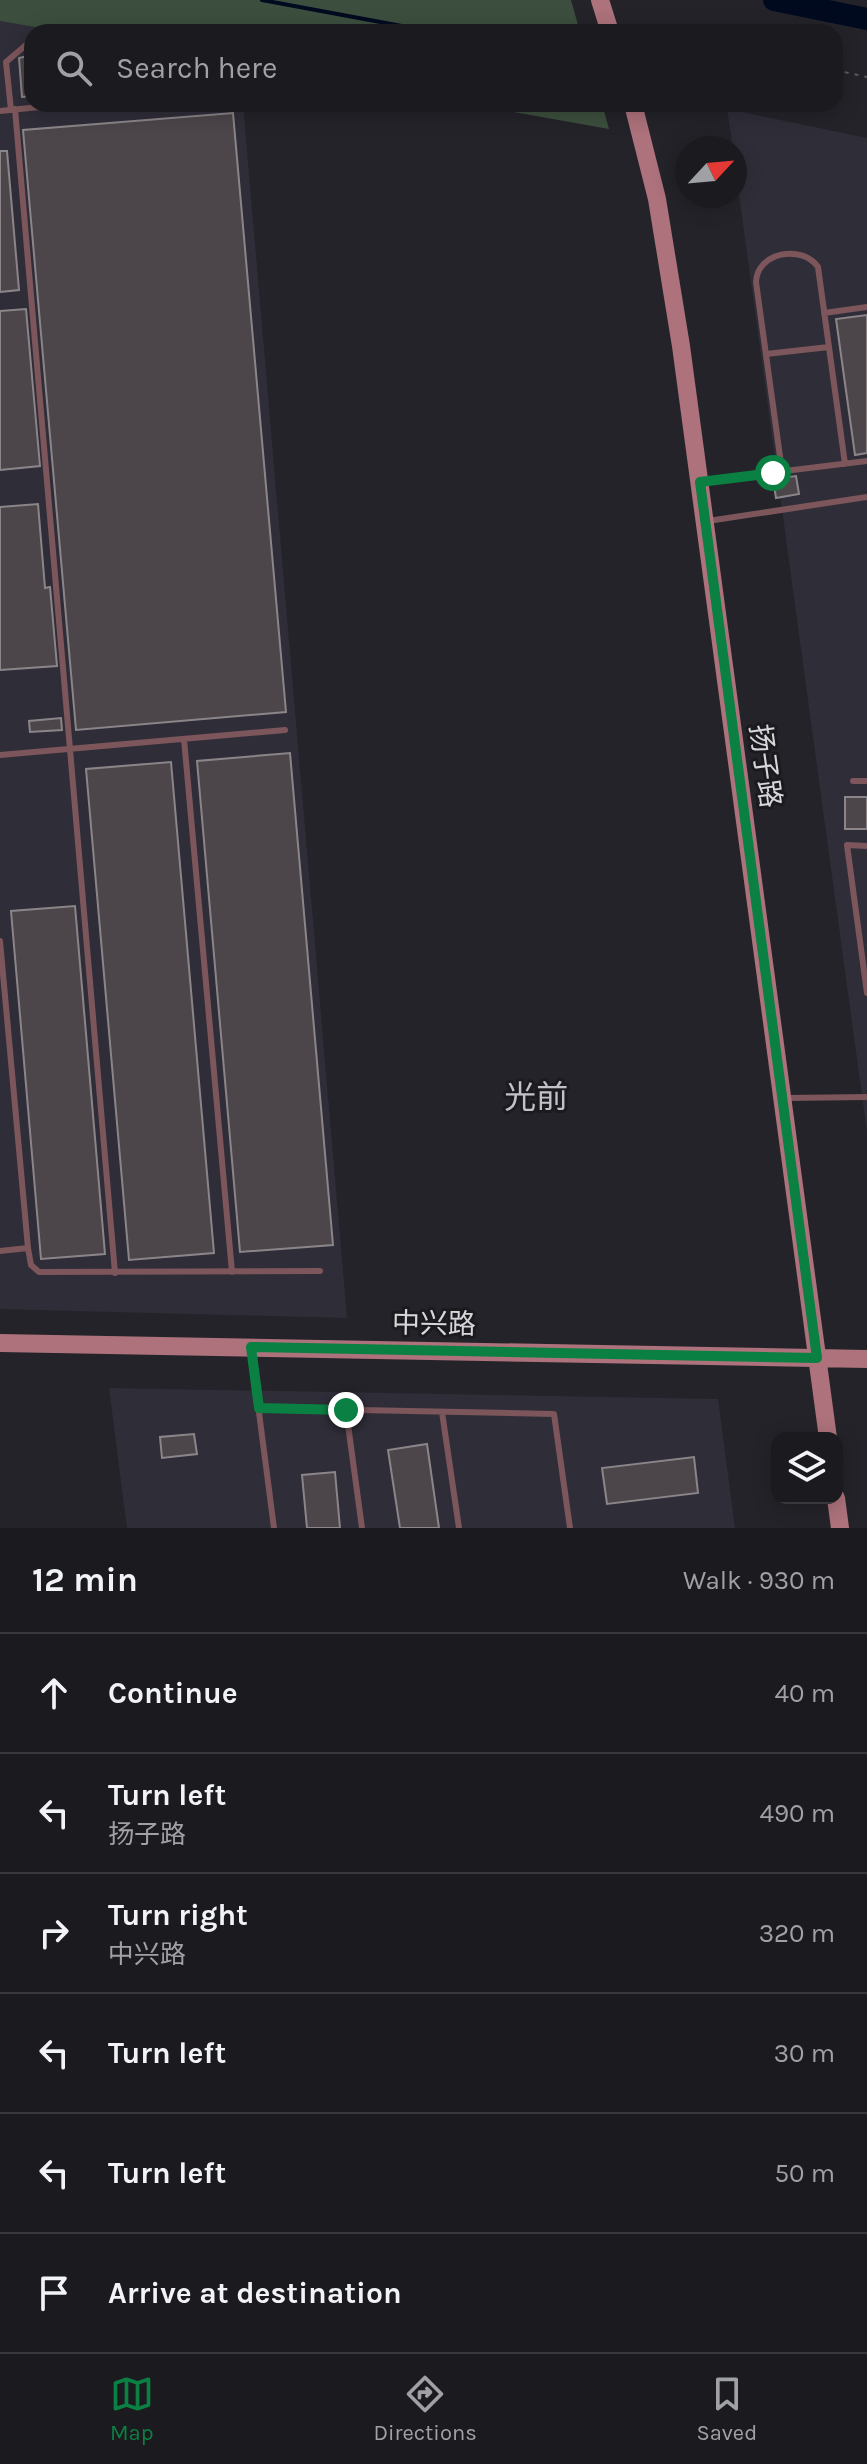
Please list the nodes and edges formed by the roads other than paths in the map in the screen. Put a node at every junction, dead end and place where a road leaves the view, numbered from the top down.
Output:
1 (601, 4) edge
2 (607, 24) edge
3 (24, 47) edge
4 (24, 108) edge
5 (13, 109) junction
6 (0, 111) edge
7 (635, 112) edge
8 (867, 307) edge
9 (824, 313) junction
10 (829, 347) junction
11 (766, 354) junction
12 (867, 461) edge
13 (845, 464) junction
14 (782, 471) junction
15 (700, 482) junction
16 (867, 497) edge
17 (705, 522) junction
18 (285, 730) dead end
19 (184, 739) junction
20 (70, 749) junction
21 (0, 755) edge
22 (853, 781) dead end
23 (867, 781) edge
24 (867, 846) edge
25 (0, 941) edge
26 (867, 993) edge
27 (867, 1097) edge
28 (782, 1098) junction
29 (28, 1248) junction
30 (0, 1251) edge
31 (320, 1271) dead end
32 (232, 1272) junction
33 (115, 1273) junction
34 (0, 1343) edge
35 (251, 1347) junction
36 (817, 1358) junction
37 (867, 1359) edge
38 (259, 1408) junction
39 (346, 1410) junction
40 (442, 1412) junction
41 (827, 1432) edge
42 (837, 1504) edge
43 (274, 1528) edge
44 (362, 1528) edge
45 (459, 1528) edge
46 (570, 1528) edge
47 (840, 1528) edge

1 - 2 street
3 - 5 lane
4 - 5 lane
5 - 6 lane
5 - 20 lane
7 - 15 street, 扬子路
8 - 9 lane
9 - 10 lane
9 - 11 lane
10 - 11 lane
10 - 13 lane
11 - 14 lane
12 - 13 lane
13 - 14 lane
14 - 15 lane
15 - 17 street, 扬子路
16 - 17 lane
17 - 28 street, 扬子路
18 - 19 lane
19 - 20 lane
19 - 32 lane
20 - 21 lane
20 - 33 lane
22 - 23 lane
24 - 26 lane
25 - 29 lane
27 - 28 lane
28 - 36 street, 扬子路
29 - 30 lane
29 - 33 lane
31 - 32 lane
32 - 33 lane
34 - 35 street, 中兴路
35 - 36 street, 中兴路
35 - 38 lane
36 - 37 street, 中兴路
36 - 41 street, 扬子路
38 - 39 lane
38 - 43 lane
39 - 40 lane
39 - 44 lane
40 - 45 lane
40 - 46 lane
42 - 47 street

